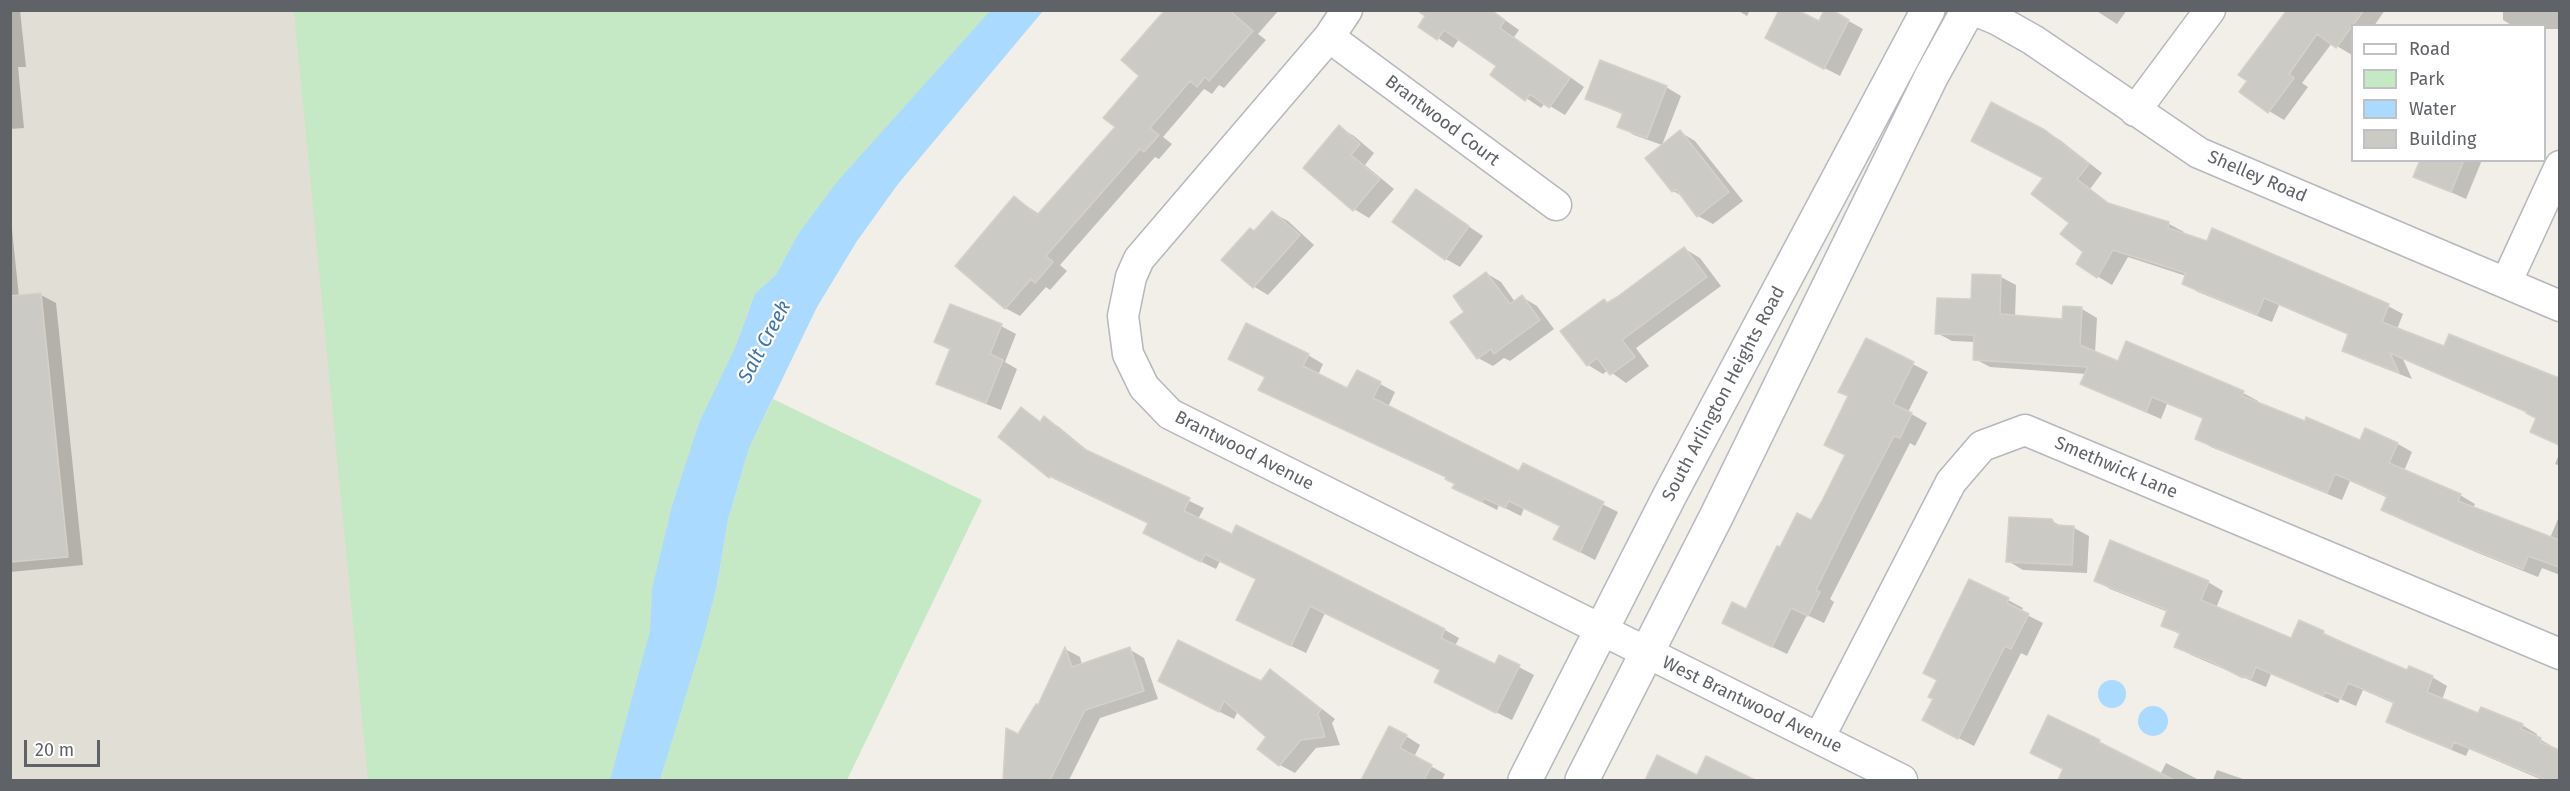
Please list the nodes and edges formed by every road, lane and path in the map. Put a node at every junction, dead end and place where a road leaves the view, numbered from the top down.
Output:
1 (1347, 10) edge
2 (1928, 10) edge
3 (1968, 10) edge
4 (1974, 10) edge
5 (2210, 10) edge
6 (1329, 37) junction
7 (2135, 111) junction
8 (2559, 166) edge
9 (1556, 205) dead end
10 (2506, 283) junction
11 (2559, 306) edge
12 (1601, 631) junction
13 (1646, 653) junction
14 (2559, 654) edge
15 (1819, 738) junction
16 (1525, 780) edge
17 (1582, 780) edge
18 (1902, 780) edge

1 - 6 street, Brantwood Avenue
2 - 12 main road, South Arlington Heights Road
3 - 13 main road
4 - 7 street, Shelley Road
5 - 7 street
6 - 9 street, Brantwood Court
6 - 12 street, Brantwood Avenue
7 - 10 street, Shelley Road
8 - 10 street
10 - 11 street, Shelley Road
12 - 13 street, West Brantwood Avenue
12 - 16 main road, South Arlington Heights Road
13 - 15 street, West Brantwood Avenue
13 - 17 main road
14 - 15 street, Smethwick Lane
15 - 18 street, West Brantwood Avenue

